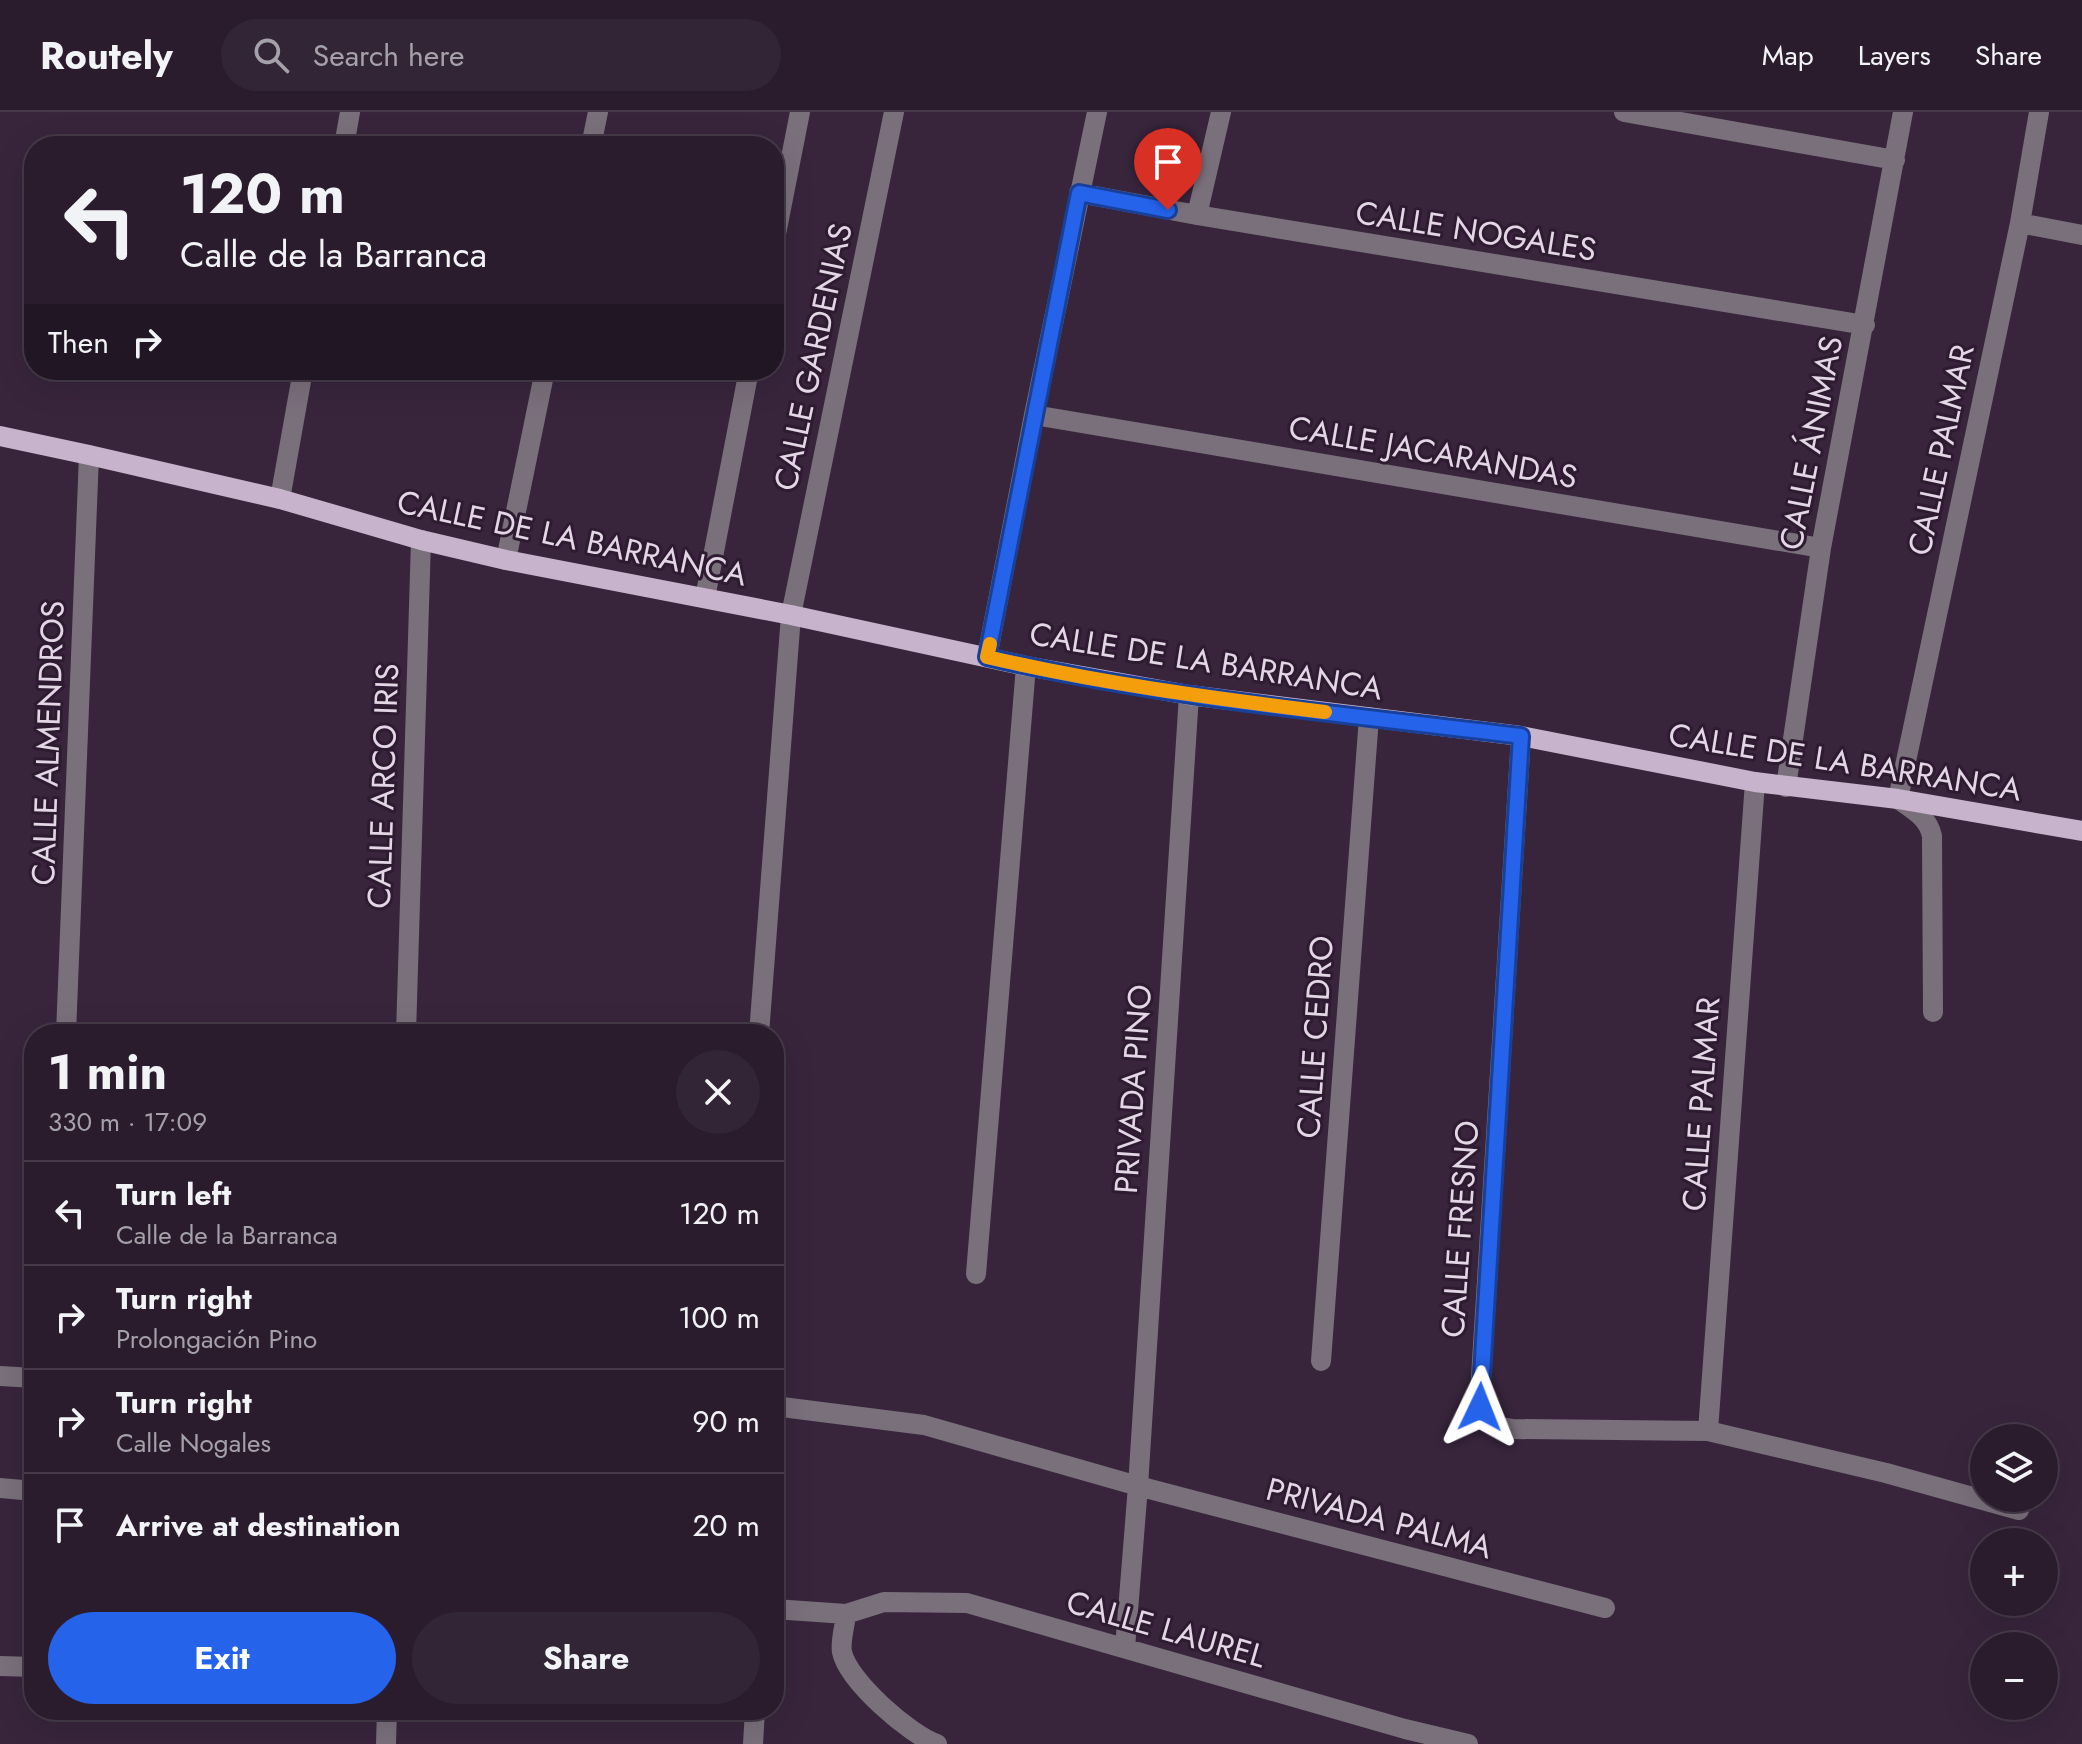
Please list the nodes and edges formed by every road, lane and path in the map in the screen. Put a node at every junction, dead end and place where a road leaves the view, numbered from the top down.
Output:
1 (350, 112) edge
2 (598, 112) edge
3 (800, 112) edge
4 (894, 112) edge
5 (1097, 112) edge
6 (1221, 112) edge
7 (1624, 112) edge
8 (1903, 112) edge
9 (2039, 112) edge
10 (346, 136) edge
11 (593, 136) edge
12 (1895, 160) junction
13 (784, 193) edge
14 (1079, 193) junction
15 (1197, 215) junction
16 (2020, 223) junction
17 (2082, 235) edge
18 (1865, 325) junction
19 (301, 380) edge
20 (543, 380) edge
21 (747, 380) edge
22 (1034, 415) junction
23 (0, 436) edge
24 (89, 455) junction
25 (280, 499) junction
26 (421, 540) junction
27 (1821, 548) junction
28 (506, 560) junction
29 (705, 598) junction
30 (791, 615) junction
31 (987, 657) junction
32 (1026, 666) junction
33 (1189, 695) junction
34 (1369, 717) junction
35 (1521, 736) junction
36 (1755, 782) junction
37 (1786, 787) junction
38 (1898, 799) junction
39 (2082, 831) edge
40 (1933, 1012) dead end
41 (66, 1024) edge
42 (406, 1024) edge
43 (760, 1024) edge
44 (976, 1274) dead end
45 (1321, 1361) dead end
46 (0, 1376) edge
47 (24, 1377) edge
48 (784, 1407) edge
49 (1708, 1431) junction
50 (1138, 1486) junction
51 (0, 1488) edge
52 (24, 1490) edge
53 (1970, 1496) edge
54 (1605, 1608) dead end
55 (784, 1610) edge
56 (846, 1614) junction
57 (1125, 1648) junction
58 (0, 1666) edge
59 (24, 1667) edge
60 (387, 1720) edge
61 (754, 1720) edge
62 (1404, 1736) edge
63 (386, 1744) edge
64 (753, 1744) edge
65 (937, 1744) edge
66 (1468, 1744) edge

1 - 10 street
2 - 11 street
3 - 13 street
4 - 30 street, CALLE GARDENIAS
5 - 14 street
6 - 15 street
7 - 12 street
8 - 12 street, CALLE ÁNIMAS
9 - 16 street, CALLE PALMAR
12 - 18 street, CALLE ÁNIMAS
14 - 15 street, CALLE NOGALES
14 - 22 street
15 - 18 street, CALLE NOGALES
16 - 17 street
16 - 38 street, CALLE PALMAR
18 - 27 street, CALLE ÁNIMAS
19 - 25 street
20 - 28 street
21 - 29 street
22 - 27 street, CALLE JACARANDAS
22 - 31 street
23 - 24 main road, CALLE DE LA BARRANCA
24 - 25 main road, CALLE DE LA BARRANCA
24 - 41 street, CALLE ALMENDROS
25 - 26 main road, CALLE DE LA BARRANCA
26 - 28 main road, CALLE DE LA BARRANCA
26 - 42 street, CALLE ARCO IRIS
27 - 37 street, CALLE ÁNIMAS
28 - 29 main road, CALLE DE LA BARRANCA
29 - 30 main road, CALLE DE LA BARRANCA
30 - 31 main road, CALLE DE LA BARRANCA
30 - 43 street, CALLE GARDENIAS
31 - 32 main road, CALLE DE LA BARRANCA
32 - 33 main road, CALLE DE LA BARRANCA
32 - 44 street
33 - 34 main road, CALLE DE LA BARRANCA
33 - 50 street, PRIVADA PINO
34 - 35 main road, CALLE DE LA BARRANCA
34 - 45 street, CALLE CEDRO
35 - 36 main road, CALLE DE LA BARRANCA
35 - 49 street, CALLE FRESNO
36 - 37 main road, CALLE DE LA BARRANCA
36 - 49 street, CALLE PALMAR
37 - 38 main road, CALLE DE LA BARRANCA
38 - 39 main road, CALLE DE LA BARRANCA
38 - 40 street
46 - 47 street
48 - 50 street, PRIVADA PALMA
49 - 53 street, CALLE FRESNO
50 - 54 street, PRIVADA PALMA
50 - 57 street, PRIVADA PINO
51 - 52 street
55 - 56 street
56 - 57 street, CALLE LAUREL
56 - 65 street
57 - 62 street, CALLE LAUREL
58 - 59 street
60 - 63 street
61 - 64 street
62 - 66 street, CALLE LAUREL

